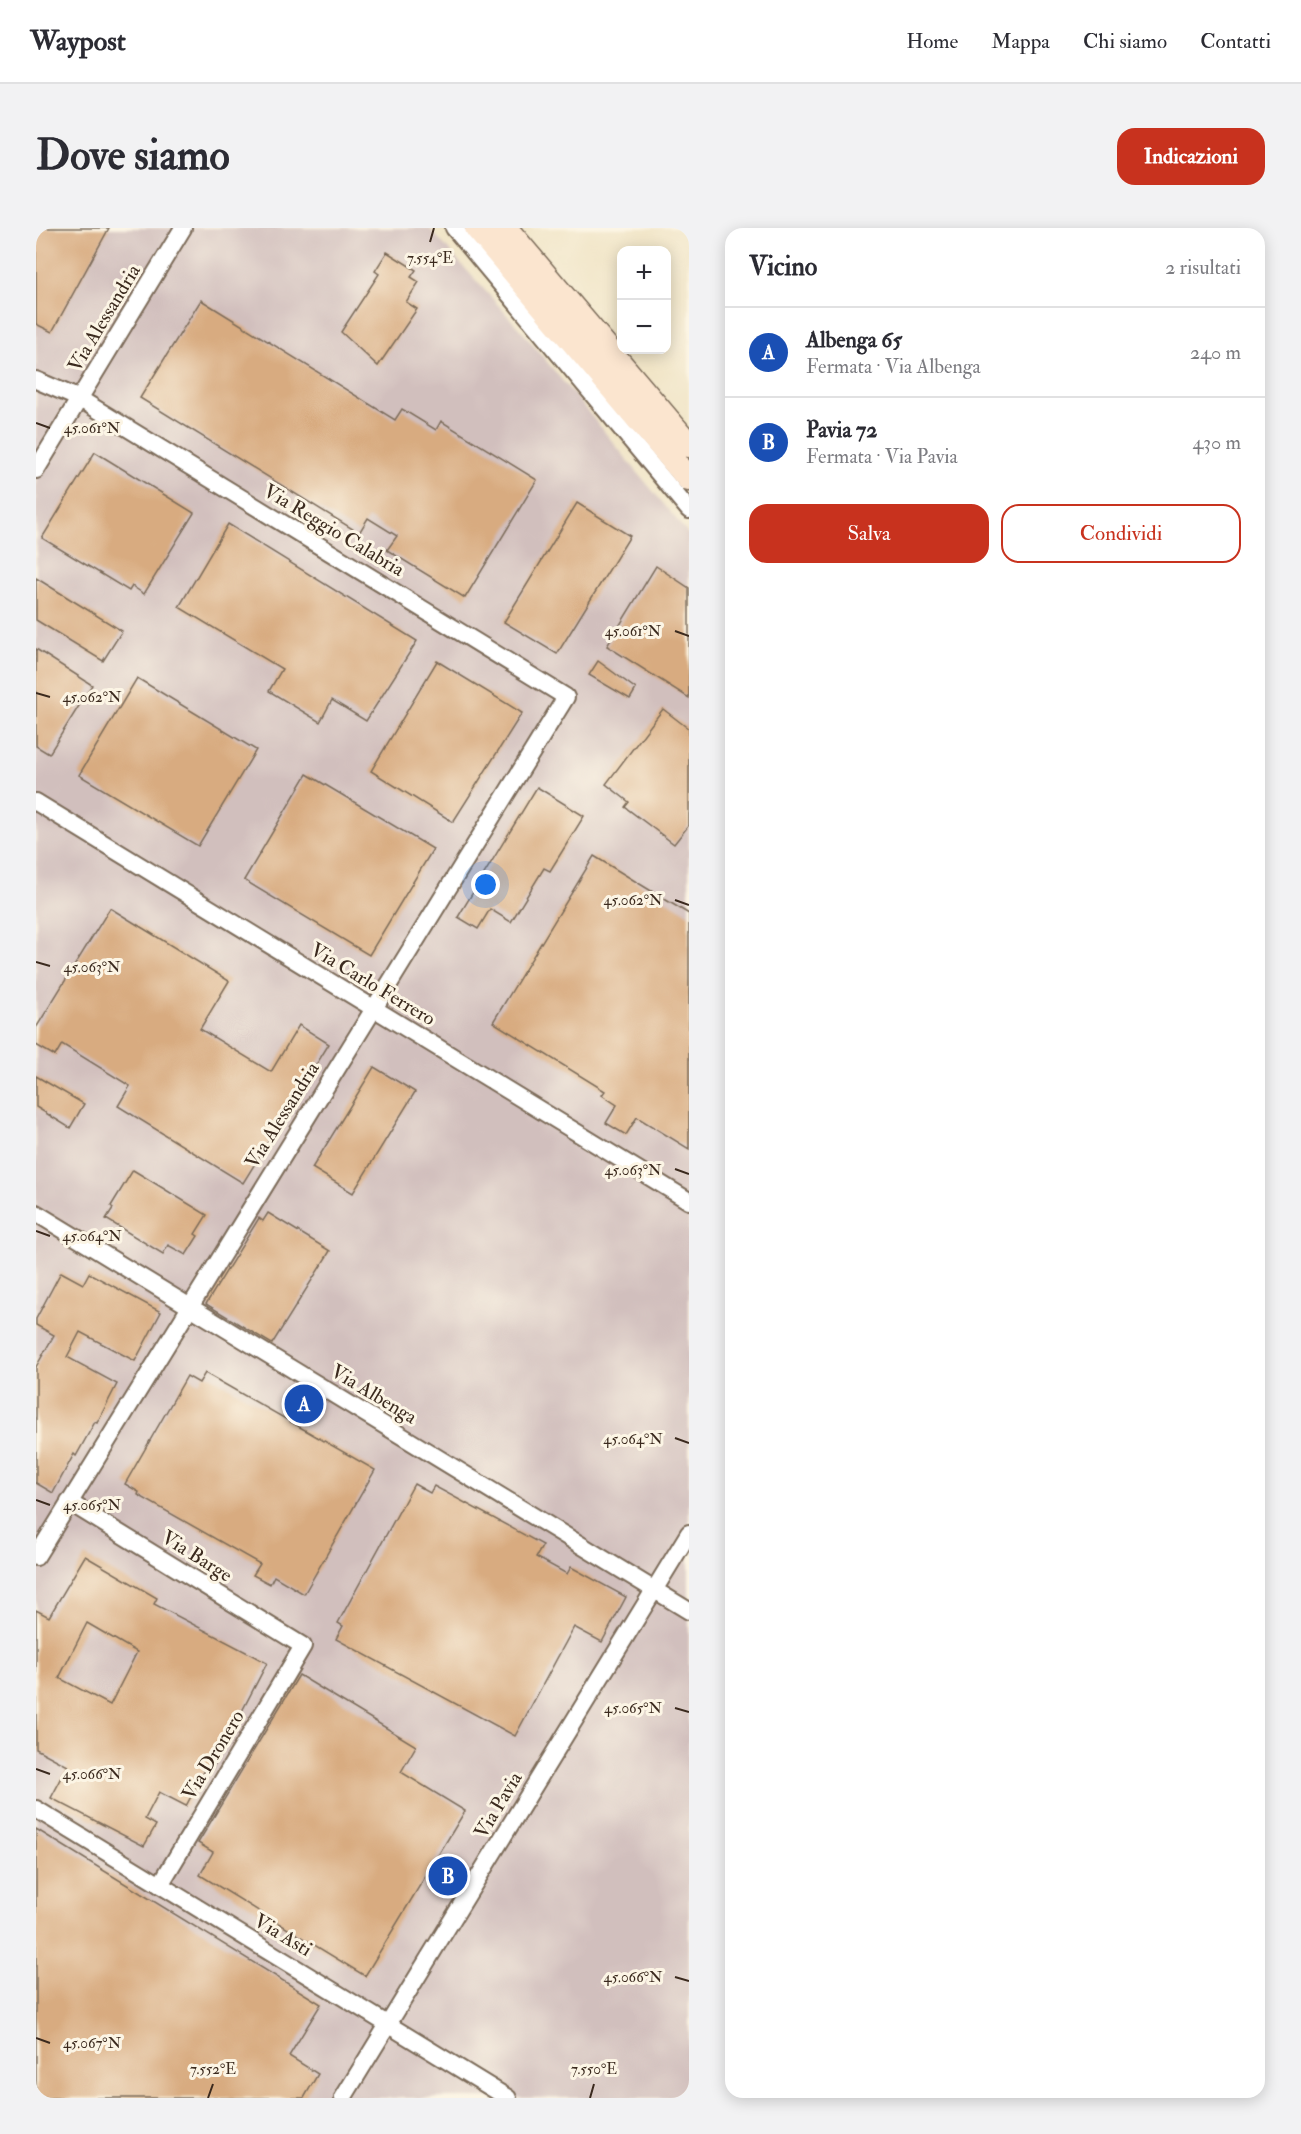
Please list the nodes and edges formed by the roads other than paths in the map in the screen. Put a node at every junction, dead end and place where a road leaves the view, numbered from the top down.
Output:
1 (183, 228) edge
2 (454, 228) edge
3 (477, 228) edge
4 (505, 228) edge
5 (36, 380) edge
6 (80, 399) junction
7 (689, 445) edge
8 (36, 470) edge
9 (689, 479) edge
10 (689, 510) edge
11 (566, 697) joint
12 (36, 802) edge
13 (373, 1009) junction
14 (689, 1201) edge
15 (36, 1212) edge
16 (189, 1306) junction
17 (69, 1502) junction
18 (689, 1533) edge
19 (36, 1557) edge
20 (654, 1590) junction
21 (689, 1611) edge
22 (303, 1646) joint
23 (36, 1809) edge
24 (160, 1885) junction
25 (389, 2024) junction
26 (343, 2098) edge
27 (508, 2098) edge

1 - 6 street, Via Alessandria
2 - 10 street
3 - 9 main road
4 - 7 main road
5 - 6 street, Via Reggio Calabria
6 - 8 street, Via Alessandria
6 - 11 street, Via Reggio Calabria
11 - 13 street, Via Alessandria
12 - 13 street, Via Carlo Ferrero
13 - 14 street, Via Carlo Ferrero
13 - 16 street, Via Alessandria
15 - 16 street, Via Albenga
16 - 17 street, Via Alessandria
16 - 20 street, Via Albenga
17 - 19 street, Via Alessandria
17 - 22 street, Via Barge
18 - 20 street, Via Pavia
20 - 21 street, Via Albenga
20 - 25 street, Via Pavia
22 - 24 street, Via Dronero
23 - 24 street, Via Asti
24 - 25 street, Via Asti
25 - 26 street, Via Pavia
25 - 27 street, Via Asti

